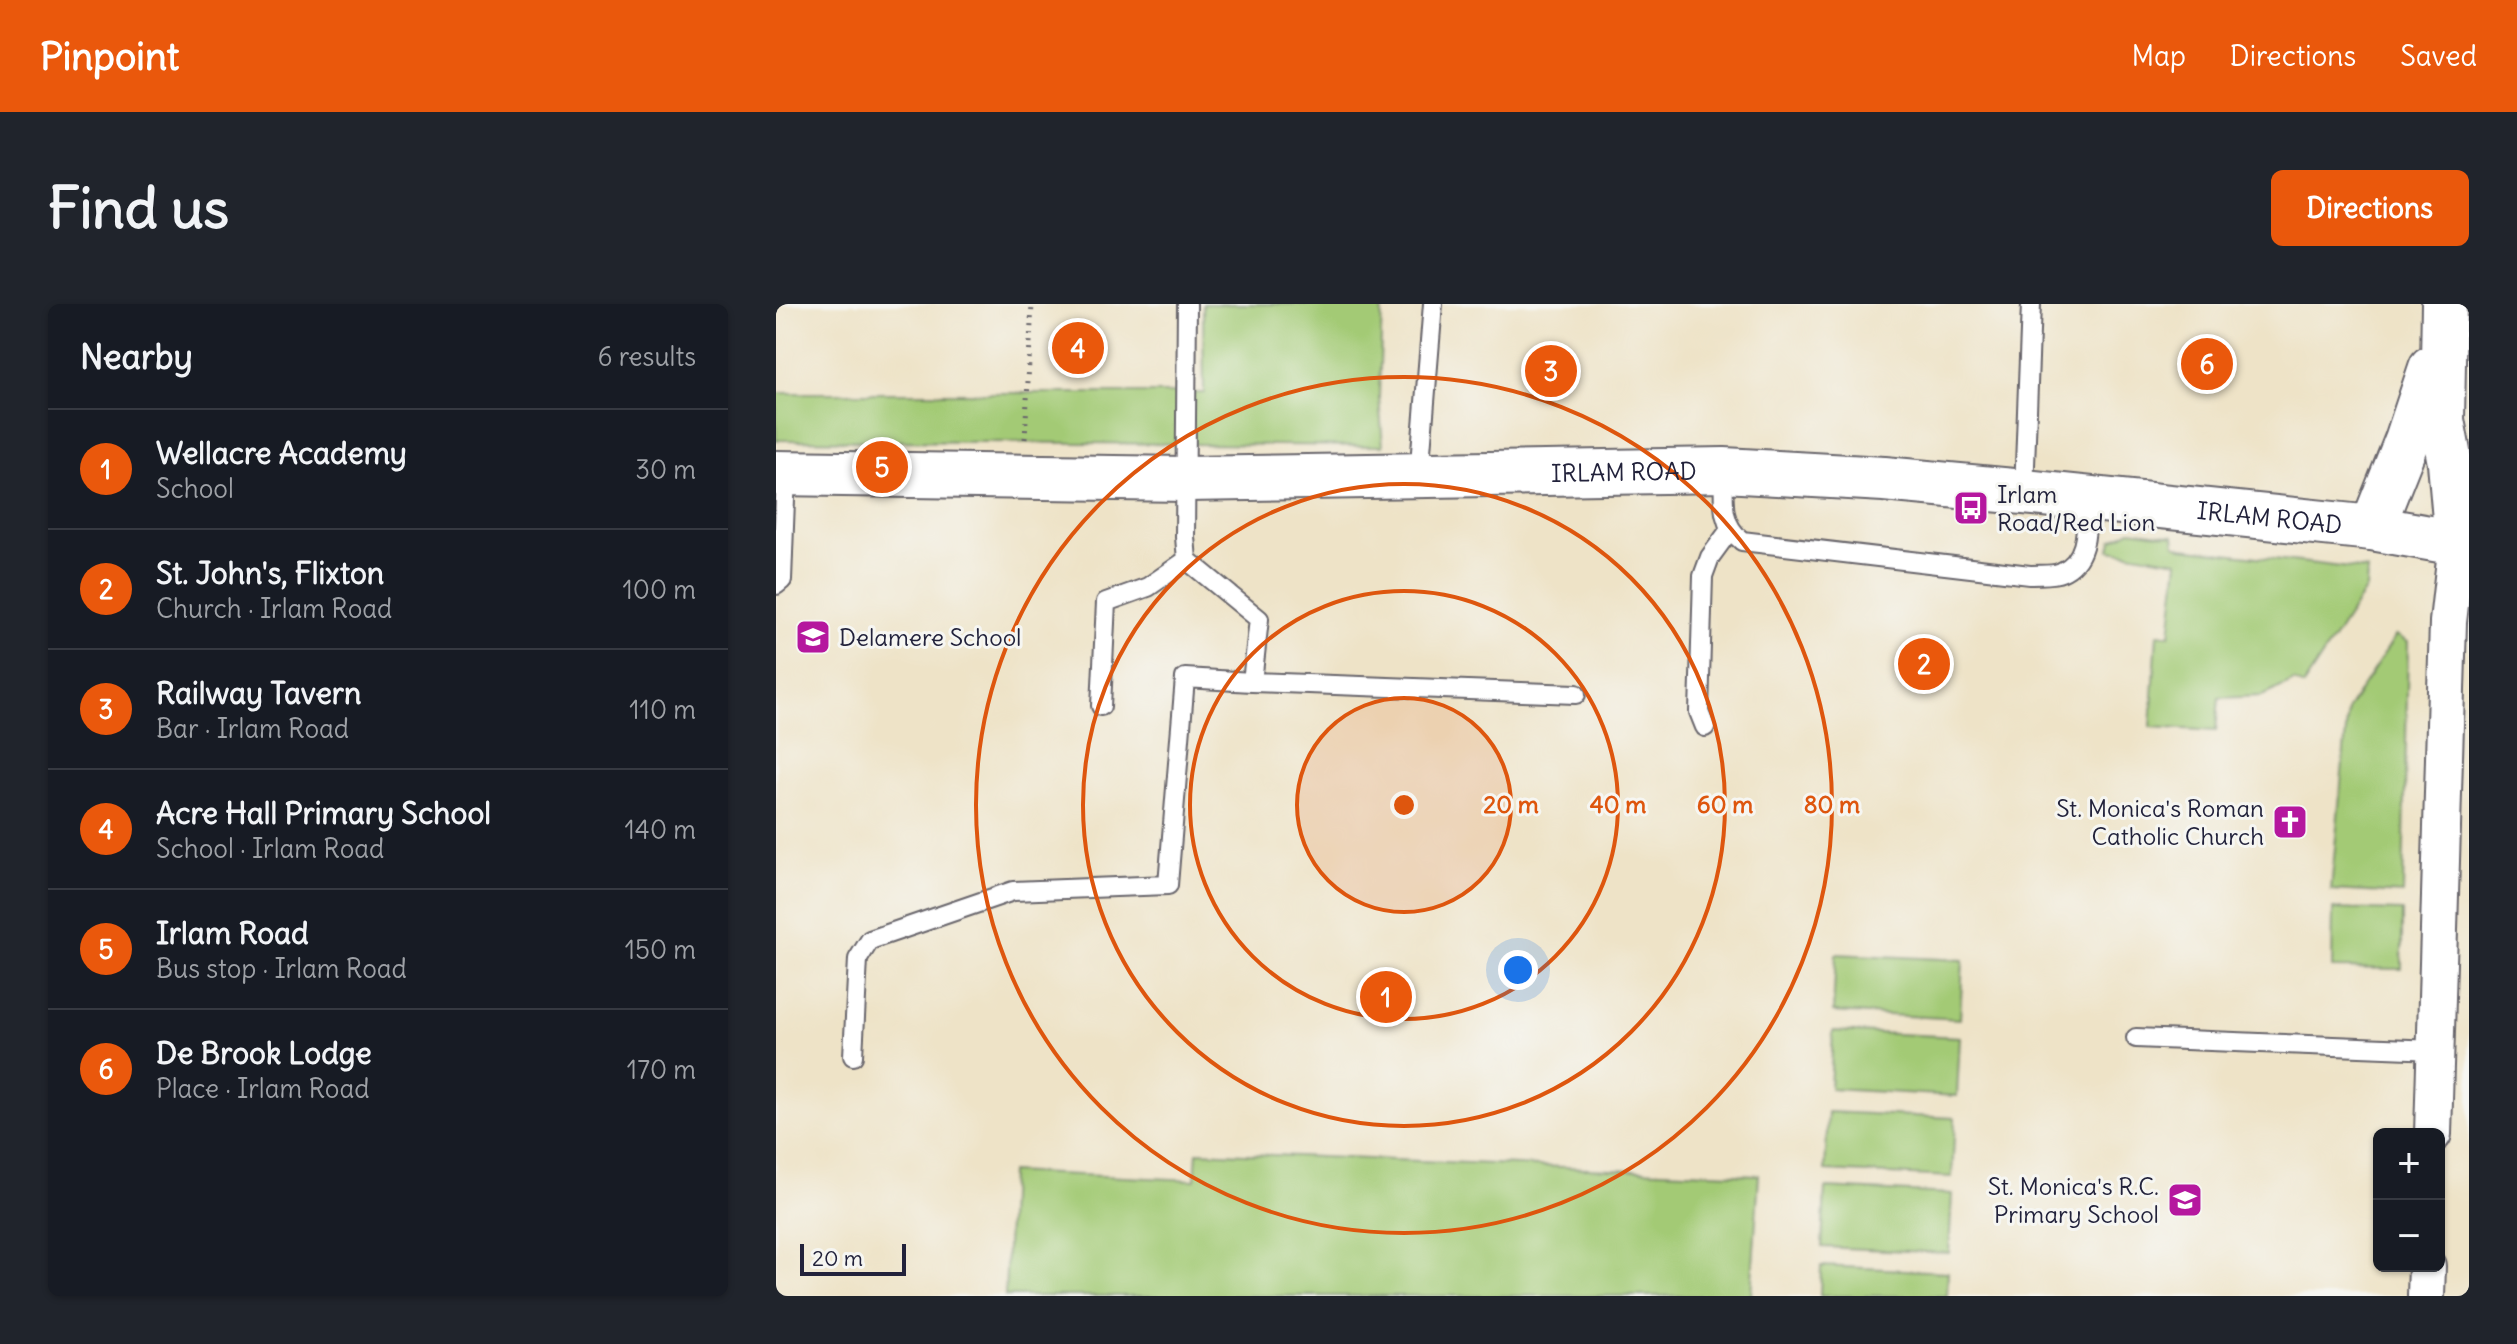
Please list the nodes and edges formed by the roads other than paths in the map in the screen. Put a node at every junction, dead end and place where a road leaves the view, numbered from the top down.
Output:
1 (1187, 304) edge
2 (1433, 304) edge
3 (2031, 304) edge
4 (2443, 320) edge
5 (1724, 470) junction
6 (781, 473) edge
7 (1419, 476) junction
8 (1186, 479) junction
9 (2024, 492) junction
10 (2087, 499) junction
11 (2372, 528) junction
12 (1729, 531) junction
13 (2463, 544) edge
14 (1187, 560) junction
15 (776, 585) edge
16 (1252, 682) junction
17 (1576, 694) dead end
18 (1101, 706) dead end
19 (1705, 727) dead end
20 (2136, 1038) dead end
21 (2436, 1050) junction
22 (853, 1056) dead end
23 (2433, 1128) edge
24 (2427, 1272) edge
25 (2426, 1296) edge

1 - 8 lane
2 - 7 lane
3 - 9 lane
4 - 11 street
4 - 13 street
5 - 7 street, IRLAM ROAD
5 - 9 street, IRLAM ROAD
5 - 12 lane
6 - 8 street, IRLAM ROAD
6 - 15 lane
7 - 8 street, IRLAM ROAD
8 - 14 lane
9 - 10 street, IRLAM ROAD
10 - 11 street, IRLAM ROAD
10 - 12 lane
11 - 13 street, IRLAM ROAD
12 - 19 lane
13 - 21 street
14 - 16 lane
14 - 18 lane
16 - 17 lane
16 - 22 lane
20 - 21 lane
21 - 23 street
24 - 25 street

